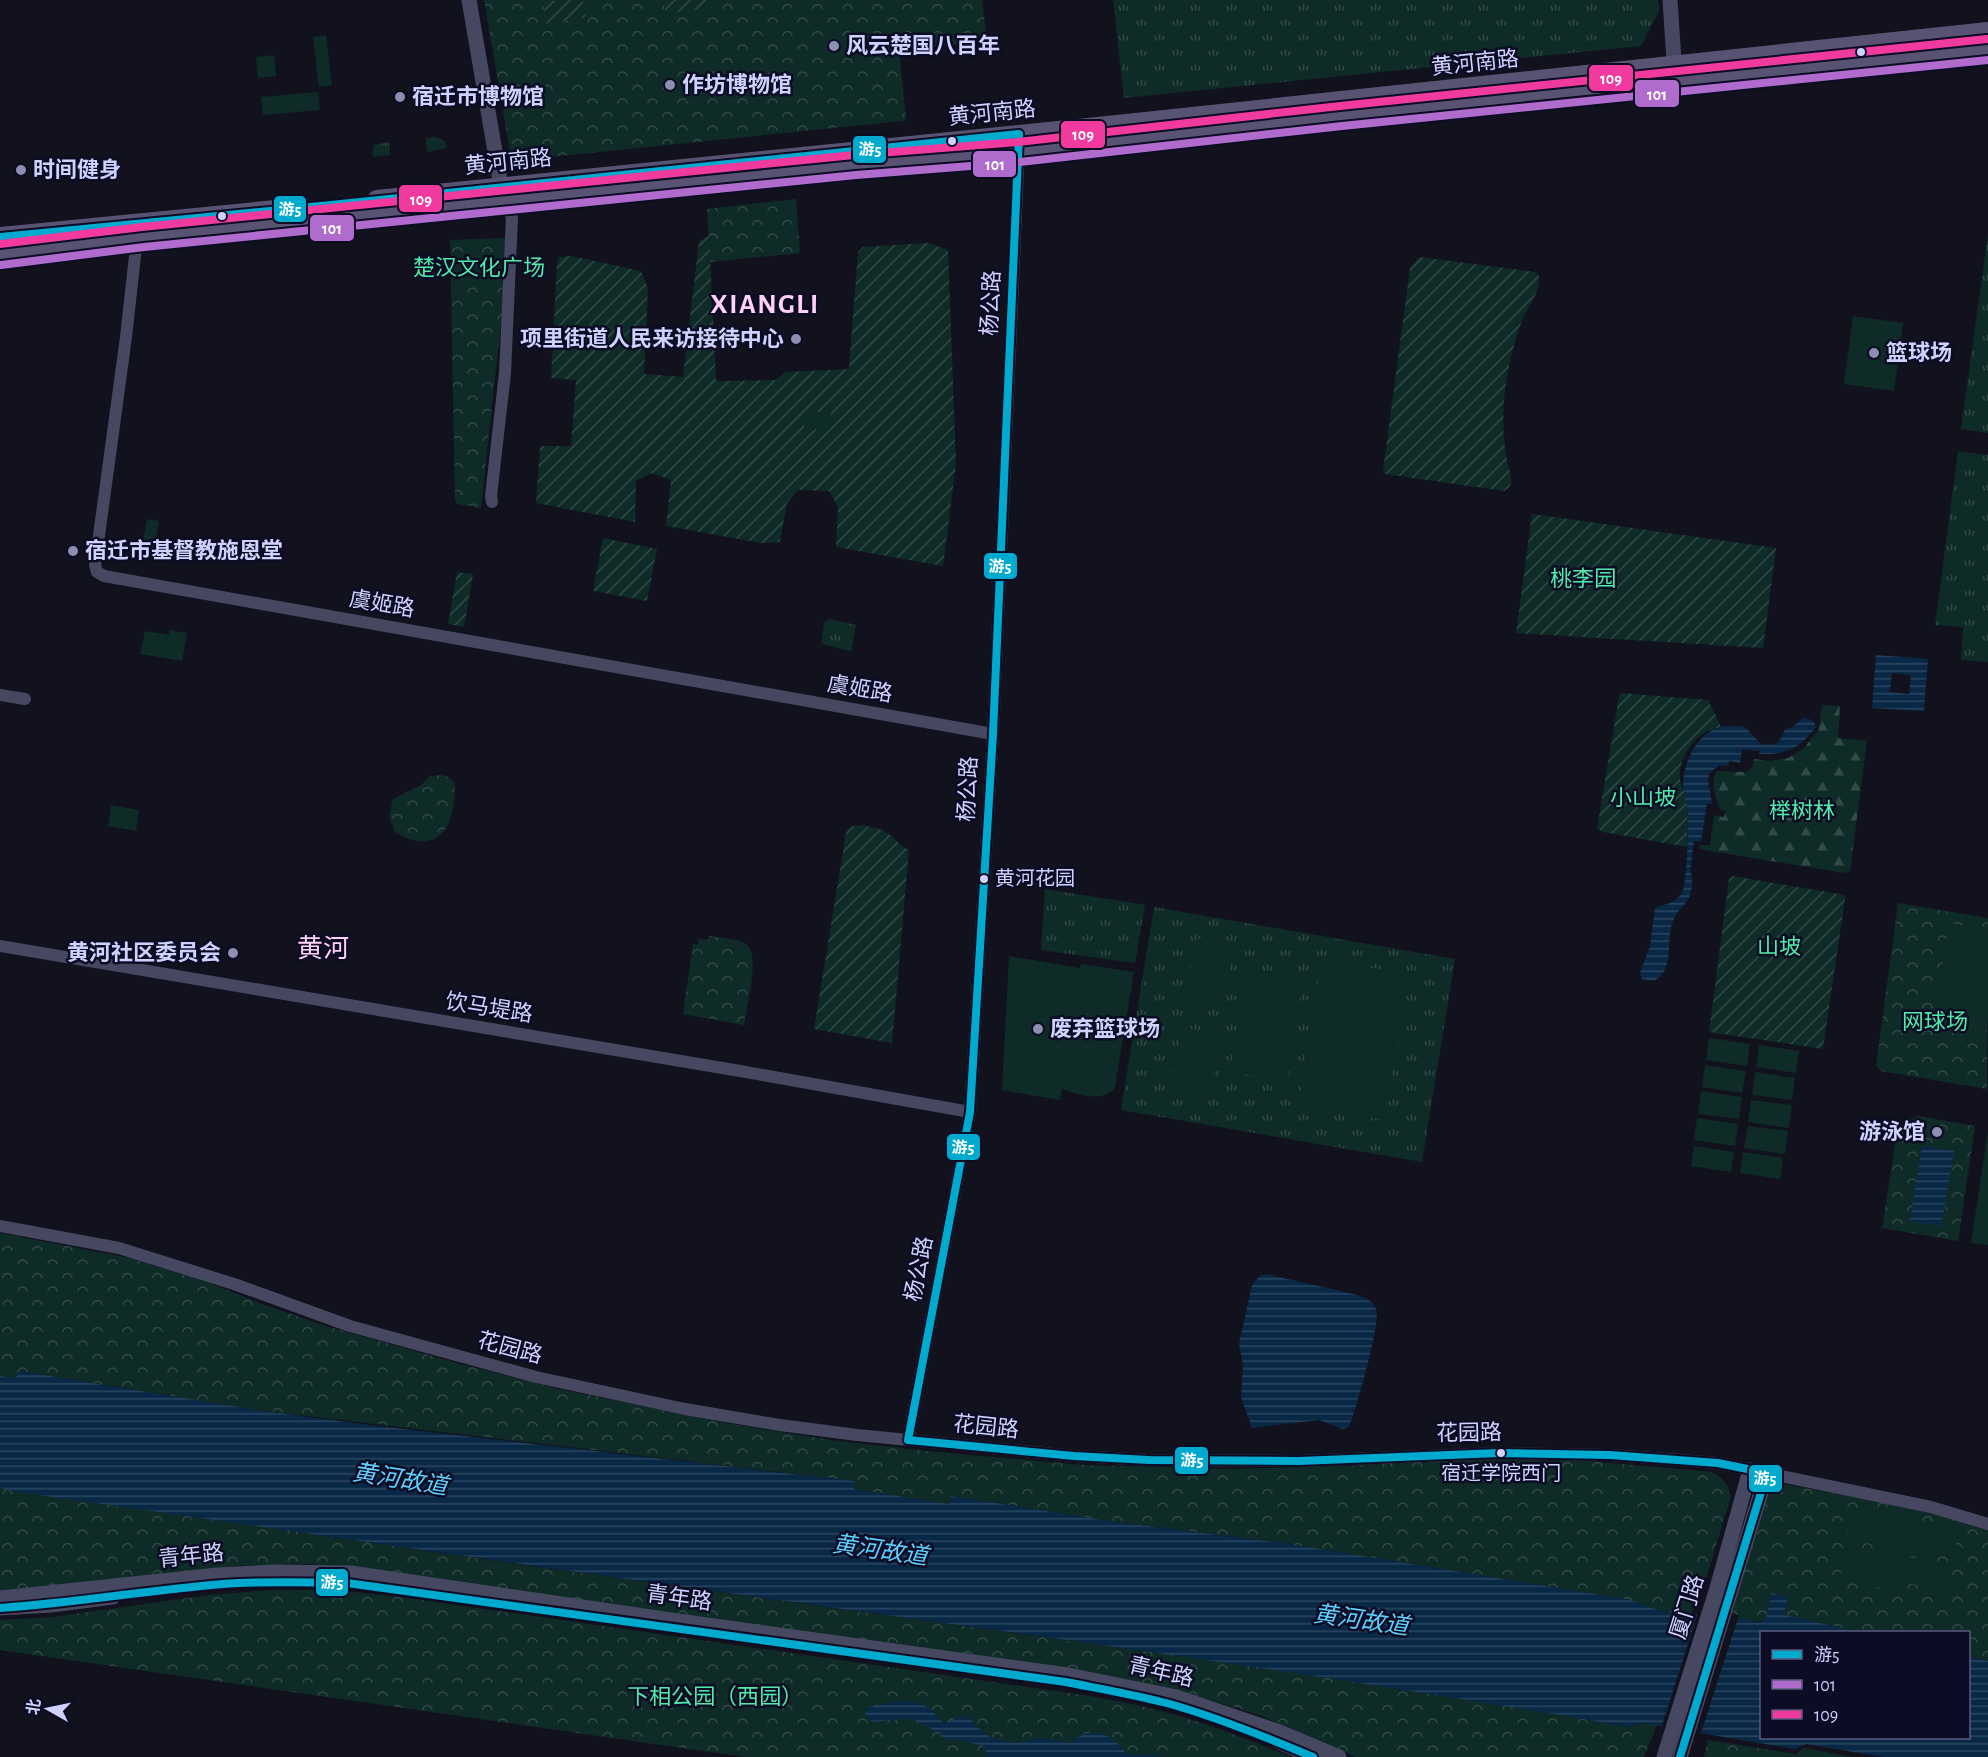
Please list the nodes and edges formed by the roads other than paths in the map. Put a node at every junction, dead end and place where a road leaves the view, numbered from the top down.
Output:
1 (469, 0) edge
2 (1670, 0) edge
3 (1988, 32) edge
4 (1988, 49) edge
5 (1675, 74) junction
6 (1019, 143) junction
7 (502, 194) junction
8 (0, 237) edge
9 (137, 238) junction
10 (0, 255) edge
11 (492, 502) dead end
12 (0, 694) edge
13 (25, 699) dead end
14 (993, 734) junction
15 (0, 946) edge
16 (970, 1112) junction
17 (0, 1226) edge
18 (908, 1440) junction
19 (1750, 1470) junction
20 (1767, 1473) junction
21 (1988, 1524) edge
22 (1724, 1589) junction
23 (0, 1598) edge
24 (0, 1608) edge
25 (1313, 1757) edge
26 (1339, 1757) edge
27 (1668, 1757) edge

1 - 7 street
2 - 5 street
3 - 5 main road, 黄河南路
4 - 5 main road, 黄河南路
5 - 6 main road, 黄河南路
6 - 7 main road, 黄河南路
6 - 14 street, 杨公路
7 - 8 main road, 黄河南路
7 - 9 main road, 黄河南路
7 - 11 street
9 - 10 main road, 黄河南路
9 - 14 street, 虞姬路
12 - 13 street
14 - 16 street, 杨公路
15 - 16 street, 饮马堤路
16 - 18 street, 杨公路
17 - 18 street, 花园路
18 - 19 street, 花园路
19 - 20 street, 花园路
19 - 22 street, 厦门路
20 - 21 street, 花园路
20 - 22 street, 厦门路
22 - 27 street, 厦门路
23 - 26 street, 青年路
24 - 25 street, 青年路

